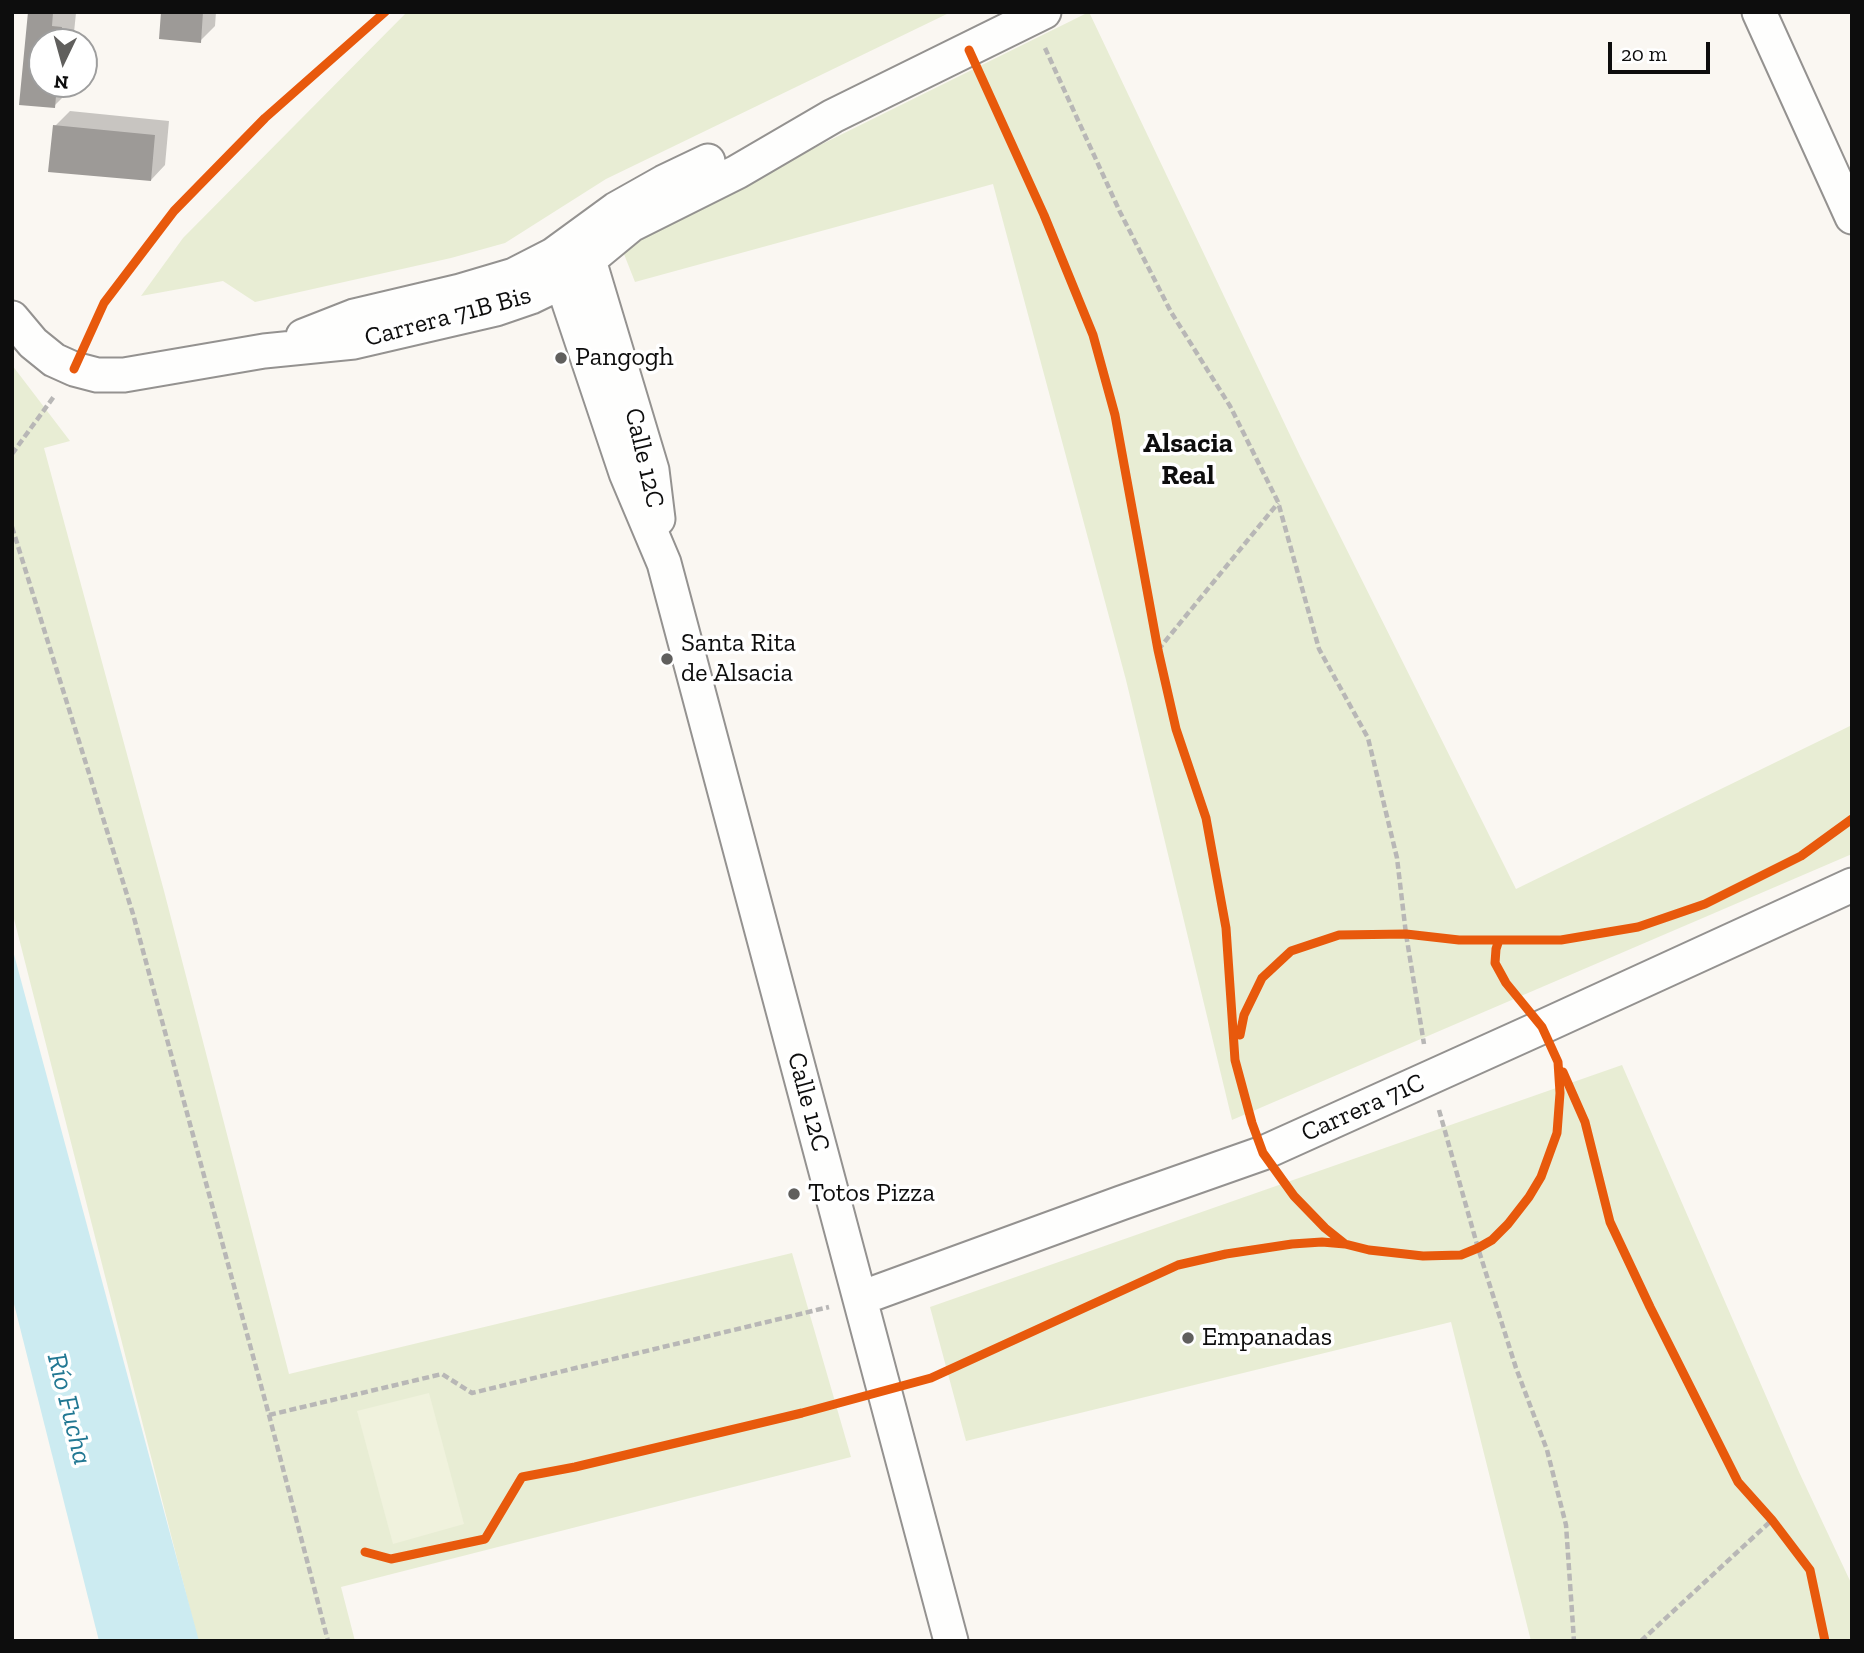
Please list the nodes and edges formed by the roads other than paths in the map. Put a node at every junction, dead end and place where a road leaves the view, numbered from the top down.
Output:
1 (1759, 12) edge
2 (1038, 15) edge
3 (1852, 217) edge
4 (585, 247) junction
5 (558, 269) junction
6 (12, 318) edge
7 (664, 563) junction
8 (1852, 885) edge
9 (860, 1298) junction
10 (951, 1641) edge

1 - 3 street
2 - 4 street, Carrera 71B Bis
4 - 5 street, Carrera 71B Bis
4 - 7 street, Calle 12C
5 - 6 street, Carrera 71B Bis
5 - 7 street, Calle 12C
7 - 9 street, Calle 12C
8 - 9 street, Carrera 71C
9 - 10 street, Calle 12C

